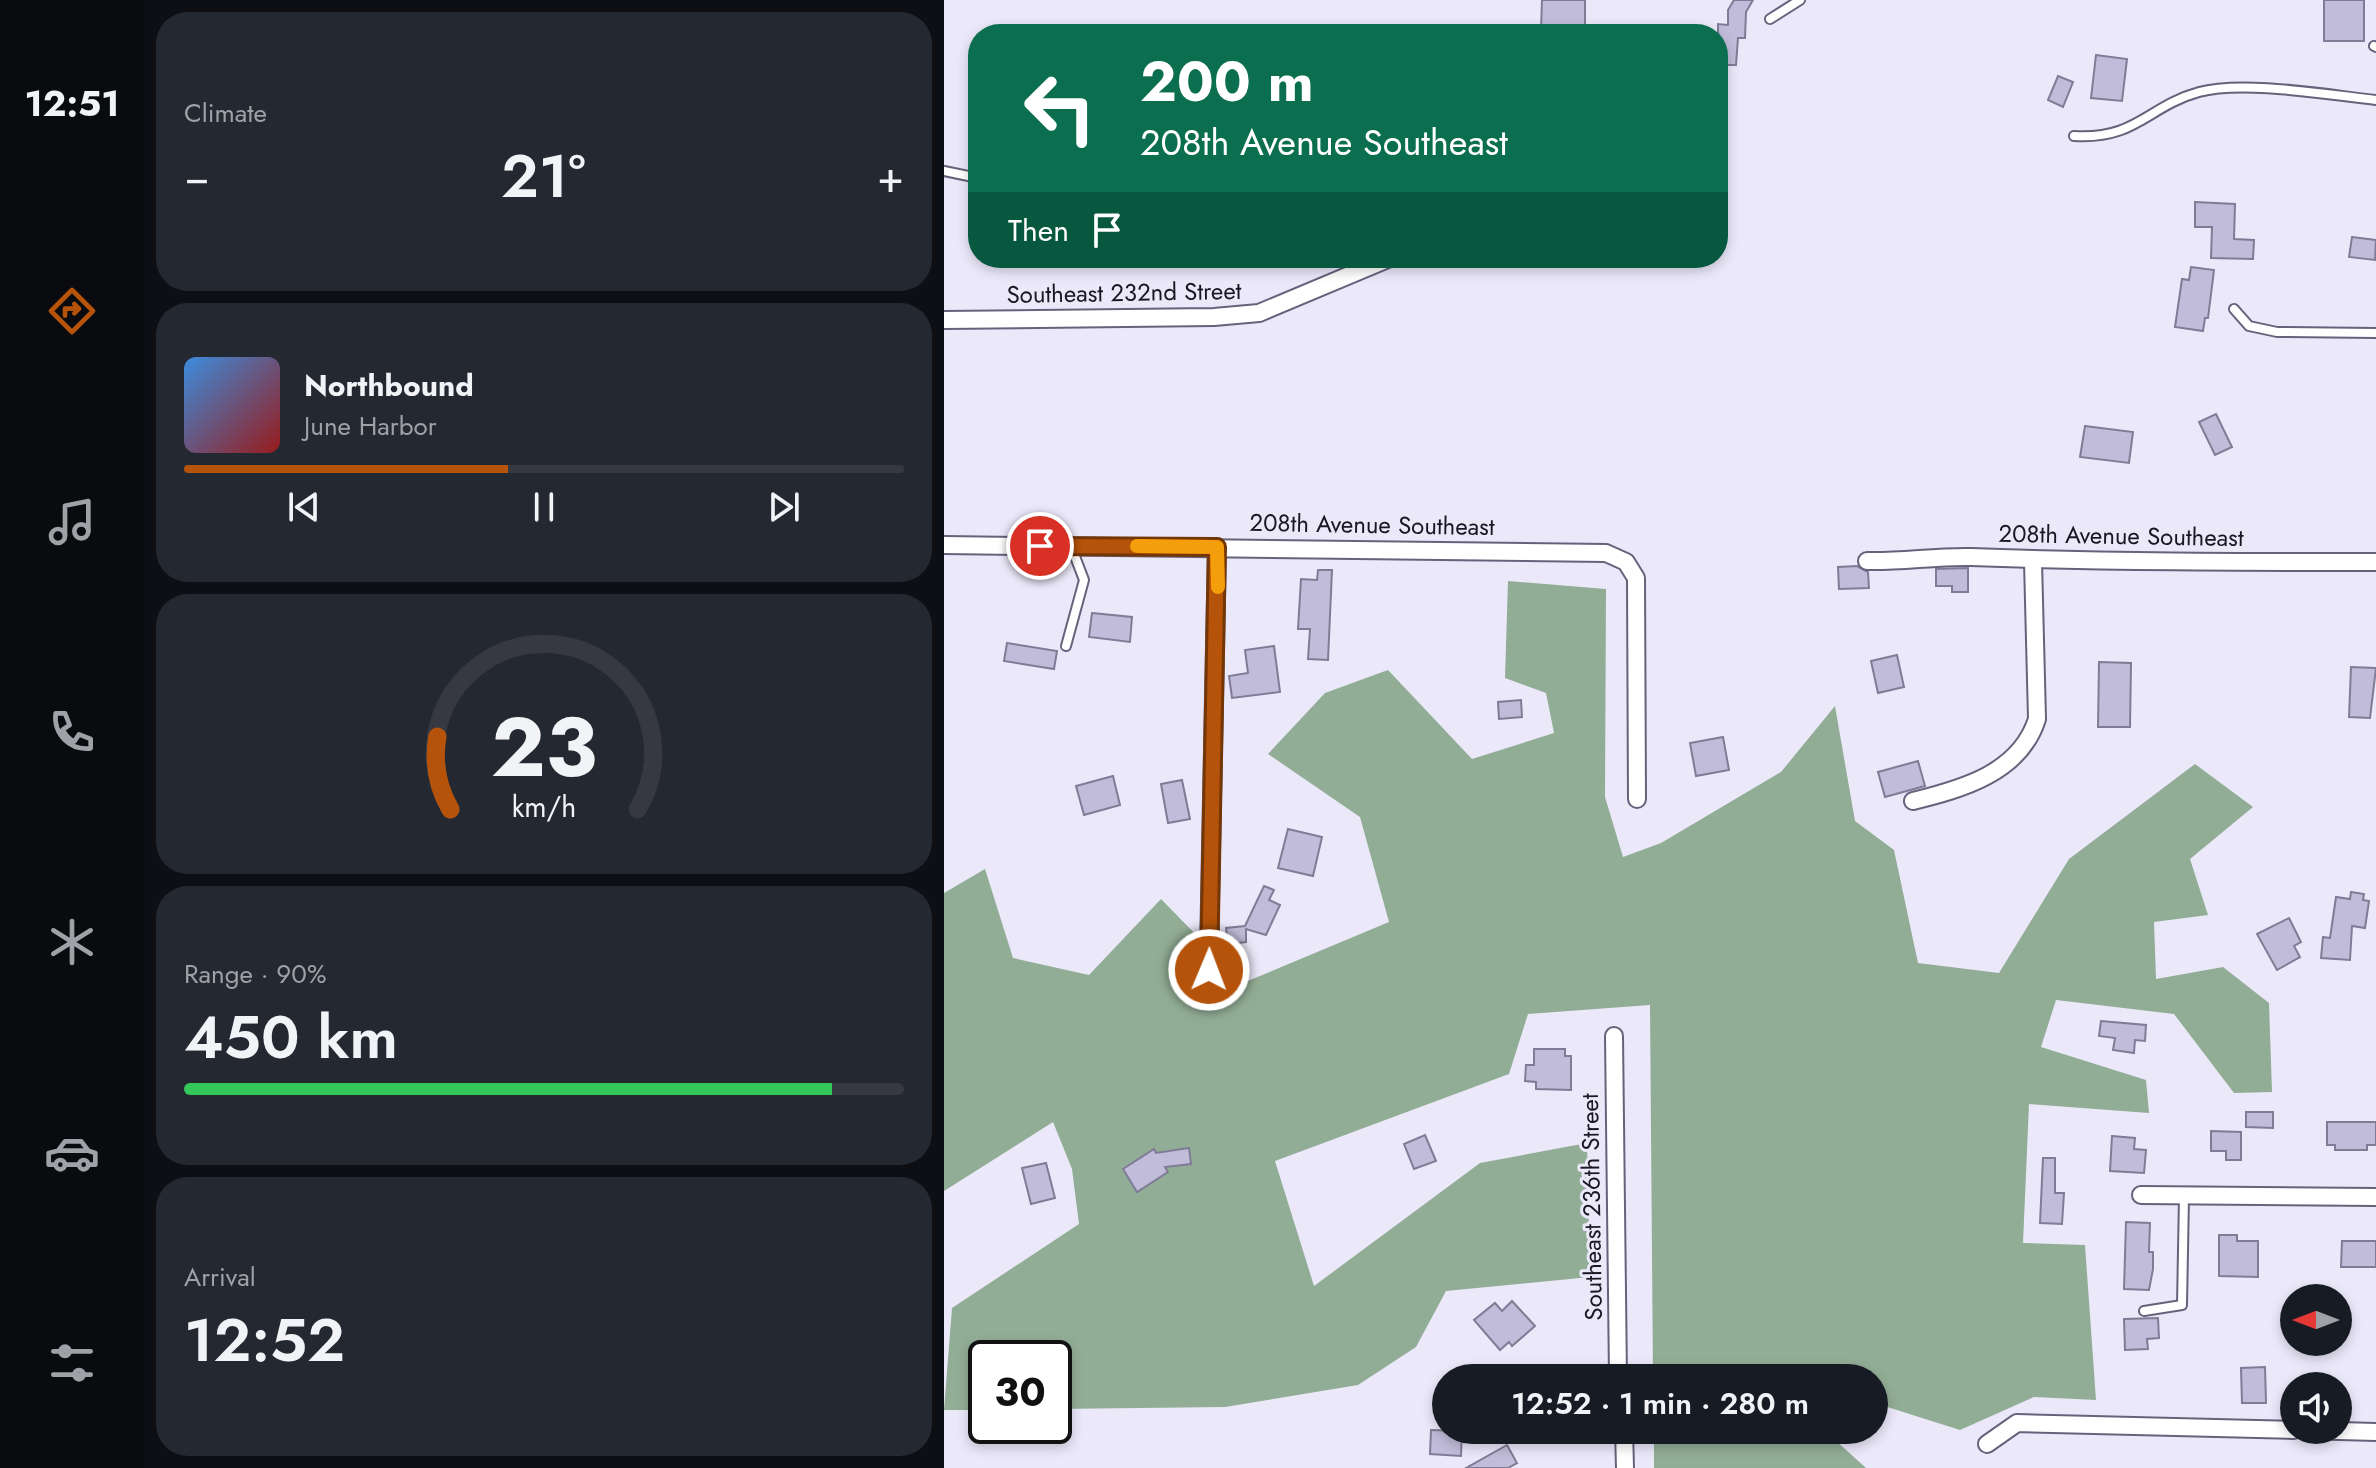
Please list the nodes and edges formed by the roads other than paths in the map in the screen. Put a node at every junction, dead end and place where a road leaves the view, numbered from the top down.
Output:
1 (1800, 0) edge
2 (1770, 19) dead end
3 (2376, 100) edge
4 (2074, 136) dead end
5 (944, 171) edge
6 (968, 176) edge
7 (1366, 268) edge
8 (2234, 309) dead end
9 (944, 320) edge
10 (2376, 333) edge
11 (944, 545) edge
12 (1071, 546) junction
13 (1217, 547) junction
14 (1867, 561) dead end
15 (2033, 561) junction
16 (2376, 562) edge
17 (1066, 646) dead end
18 (1637, 799) dead end
19 (1913, 801) dead end
20 (1208, 1001) dead end
21 (1614, 1036) dead end
22 (2141, 1195) dead end
23 (2184, 1196) junction
24 (2376, 1197) edge
25 (2144, 1311) dead end
26 (1618, 1364) edge
27 (2280, 1430) edge
28 (2352, 1431) edge
29 (2376, 1432) edge
30 (1624, 1444) edge
31 (1987, 1444) dead end
32 (1625, 1468) edge

1 - 2 lane
3 - 4 lane
5 - 6 lane
7 - 9 street, Southeast 232nd Street
8 - 10 lane
11 - 12 street, 208th Avenue Southeast
12 - 13 street, 208th Avenue Southeast
12 - 17 lane
13 - 18 street, 208th Avenue Southeast
13 - 20 street
14 - 15 street, 208th Avenue Southeast
15 - 16 street, 208th Avenue Southeast
15 - 19 street
21 - 26 street, Southeast 236th Street
22 - 23 street
23 - 24 street
23 - 25 lane
27 - 31 street
28 - 29 street
30 - 32 street

